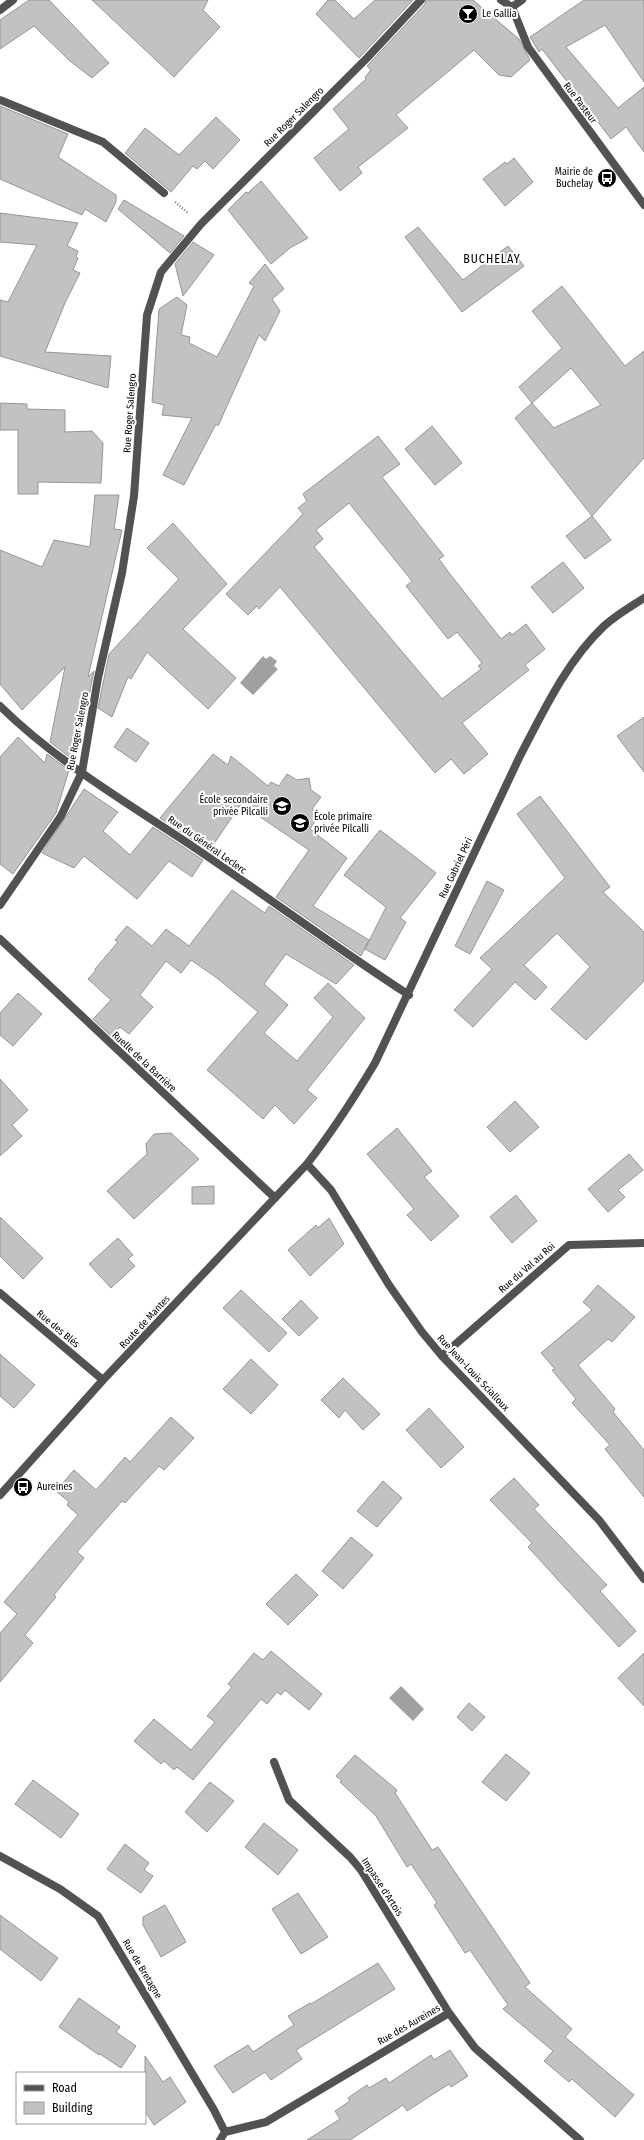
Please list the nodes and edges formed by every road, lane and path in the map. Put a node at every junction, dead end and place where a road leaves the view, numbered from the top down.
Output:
1 (13, 0) edge
2 (421, 0) edge
3 (501, 0) edge
4 (522, 0) edge
5 (512, 7) junction
6 (0, 10) edge
7 (0, 100) edge
8 (164, 193) joint
9 (644, 205) edge
10 (201, 224) junction
11 (644, 598) edge
12 (0, 706) edge
13 (82, 772) junction
14 (0, 905) edge
15 (0, 939) edge
16 (409, 994) junction
17 (307, 1164) junction
18 (275, 1198) junction
19 (644, 1243) edge
20 (0, 1294) edge
21 (442, 1356) junction
22 (103, 1380) junction
23 (0, 1495) edge
24 (644, 1579) edge
25 (274, 1762) dead end
26 (0, 1856) edge
27 (449, 2013) junction
28 (225, 2132) junction
29 (220, 2140) edge
30 (580, 2140) edge

1 - 6 street
2 - 10 street, Rue Roger Salengro
3 - 5 street
4 - 5 street
5 - 9 street, Rue Pasteur
7 - 8 street
8 - 10 path
10 - 13 street, Rue Roger Salengro
11 - 16 street, Rue Gabriel Péri
12 - 13 street, Rue du Général Leclerc
13 - 14 street, Rue Roger Salengro
13 - 16 street, Rue du Général Leclerc
15 - 18 street, Ruelle de la Barrière
16 - 17 street, Rue Gabriel Péri
17 - 18 street, Route de Mantes
17 - 21 street, Rue Jean-Louis Scialloux
18 - 22 street, Route de Mantes
19 - 21 street, Rue du Val au Roi
20 - 22 street, Rue des Blés
21 - 24 street, Rue Jean-Louis Scialloux
22 - 23 street, Route de Mantes
25 - 27 street, Impasse d'Artois
26 - 28 street, Rue de Bretagne
27 - 28 street, Rue des Aureines
27 - 30 street, Rue des Aureines
28 - 29 street

